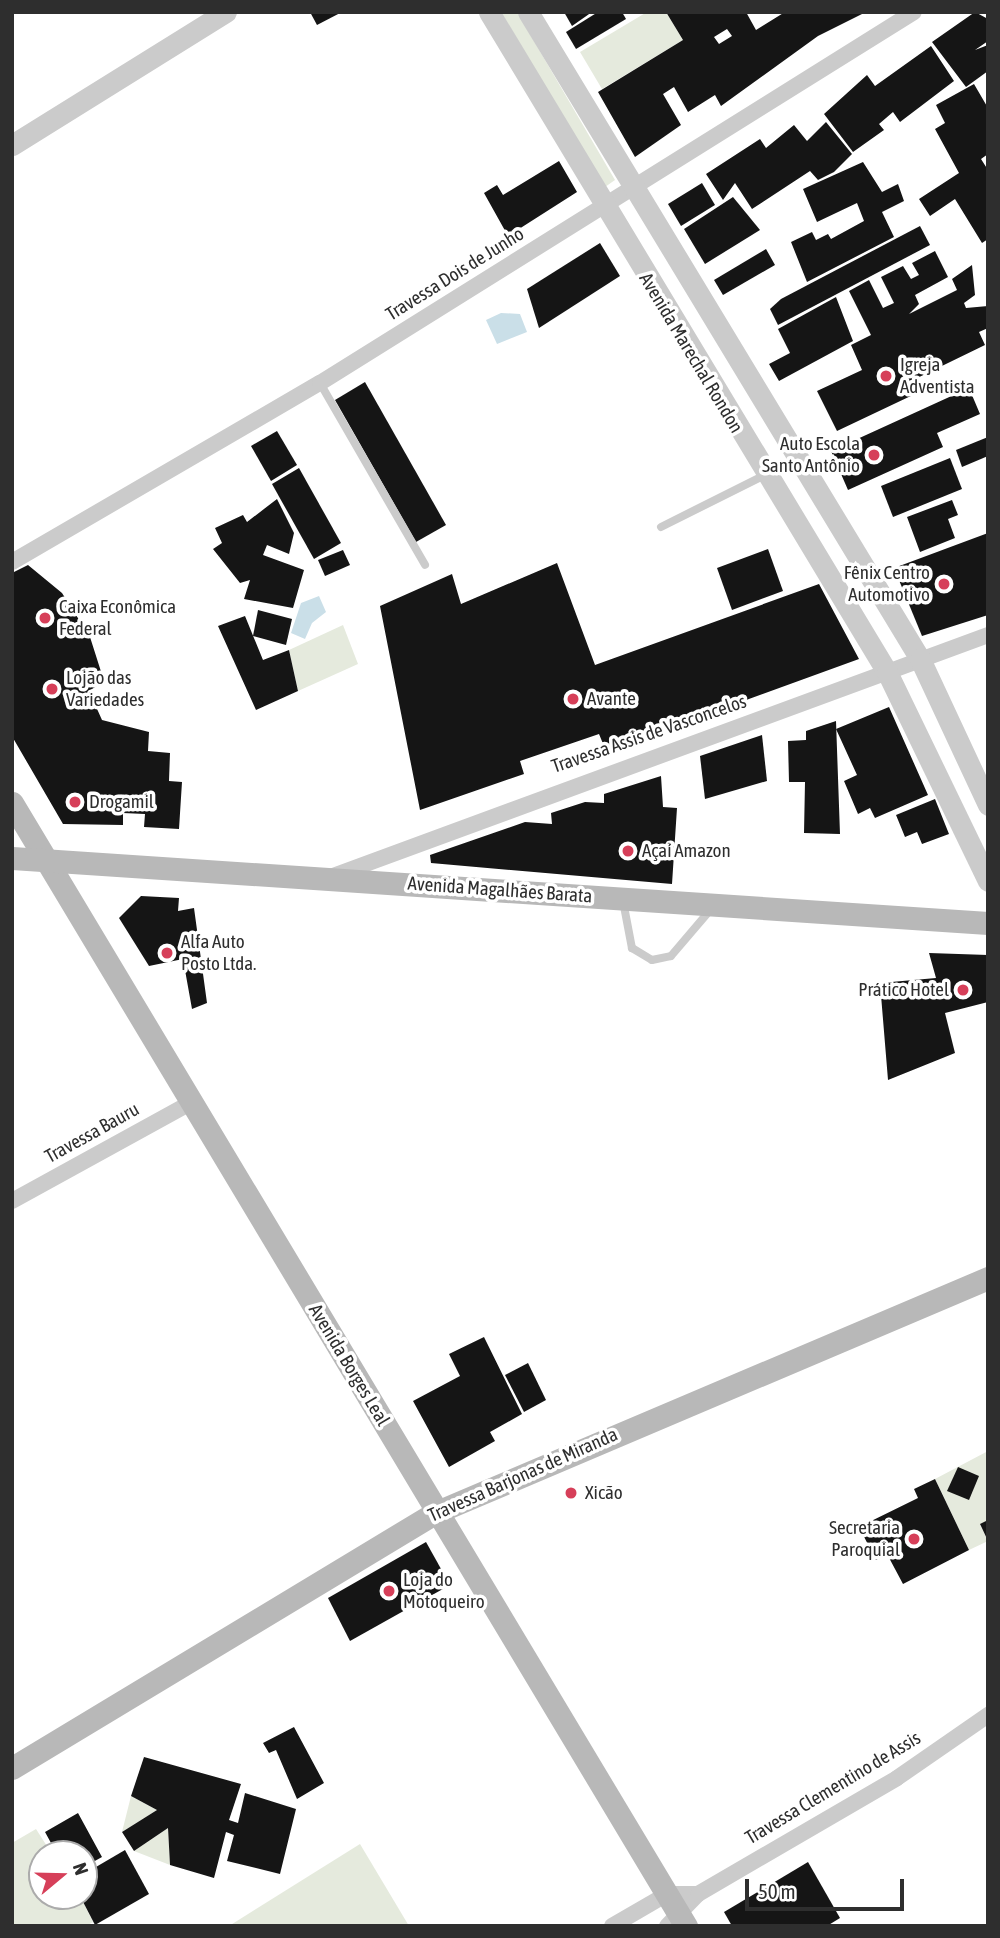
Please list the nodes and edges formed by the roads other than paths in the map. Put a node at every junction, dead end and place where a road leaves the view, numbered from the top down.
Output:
1 (226, 12) edge
2 (489, 12) edge
3 (528, 12) edge
4 (914, 12) edge
5 (12, 145) edge
6 (634, 188) junction
7 (602, 206) junction
8 (320, 383) junction
9 (766, 475) junction
10 (661, 527) dead end
11 (12, 562) edge
12 (425, 565) dead end
13 (988, 635) edge
14 (920, 659) junction
15 (887, 672) junction
16 (12, 803) edge
17 (988, 805) edge
18 (12, 858) edge
19 (44, 860) junction
20 (326, 879) junction
21 (988, 881) edge
22 (622, 898) junction
23 (713, 905) junction
24 (988, 923) edge
25 (192, 1102) junction
26 (12, 1200) edge
27 (988, 1278) edge
28 (437, 1512) junction
29 (988, 1715) edge
30 (12, 1768) edge
31 (667, 1894) junction
32 (698, 1894) junction
33 (678, 1923) edge
34 (612, 1926) edge

1 - 5 street
2 - 7 street, Avenida Marechal Rondon
3 - 6 street, Avenida Marechal Rondon
4 - 6 street, Travessa Dois de Junho
6 - 7 street, Travessa Dois de Junho
6 - 14 street, Avenida Marechal Rondon
7 - 8 street, Travessa Dois de Junho
7 - 9 street, Avenida Marechal Rondon
8 - 11 street, Travessa Dois de Junho
8 - 12 lane
9 - 10 lane
9 - 15 street, Avenida Marechal Rondon
13 - 14 street, Travessa Assis de Vasconcelos
14 - 15 street, Travessa Assis de Vasconcelos
14 - 17 street, Avenida Marechal Rondon
15 - 20 street, Travessa Assis de Vasconcelos
15 - 21 street, Avenida Marechal Rondon
16 - 19 main road, Avenida Borges Leal
18 - 19 main road, Avenida Magalhães Barata
19 - 20 main road, Avenida Magalhães Barata
19 - 25 main road, Avenida Borges Leal
20 - 22 main road, Avenida Magalhães Barata
22 - 23 main road, Avenida Magalhães Barata
22 - 23 lane
23 - 24 main road, Avenida Magalhães Barata
25 - 26 street, Travessa Bauru
25 - 28 main road, Avenida Borges Leal
27 - 28 main road, Travessa Barjonas de Miranda
28 - 30 main road, Travessa Barjonas de Miranda
28 - 31 main road, Avenida Borges Leal
29 - 32 street, Travessa Clementino de Assis
31 - 32 street
31 - 33 main road, Avenida Borges Leal
31 - 34 street
32 - 33 street, Travessa Clementino de Assis

